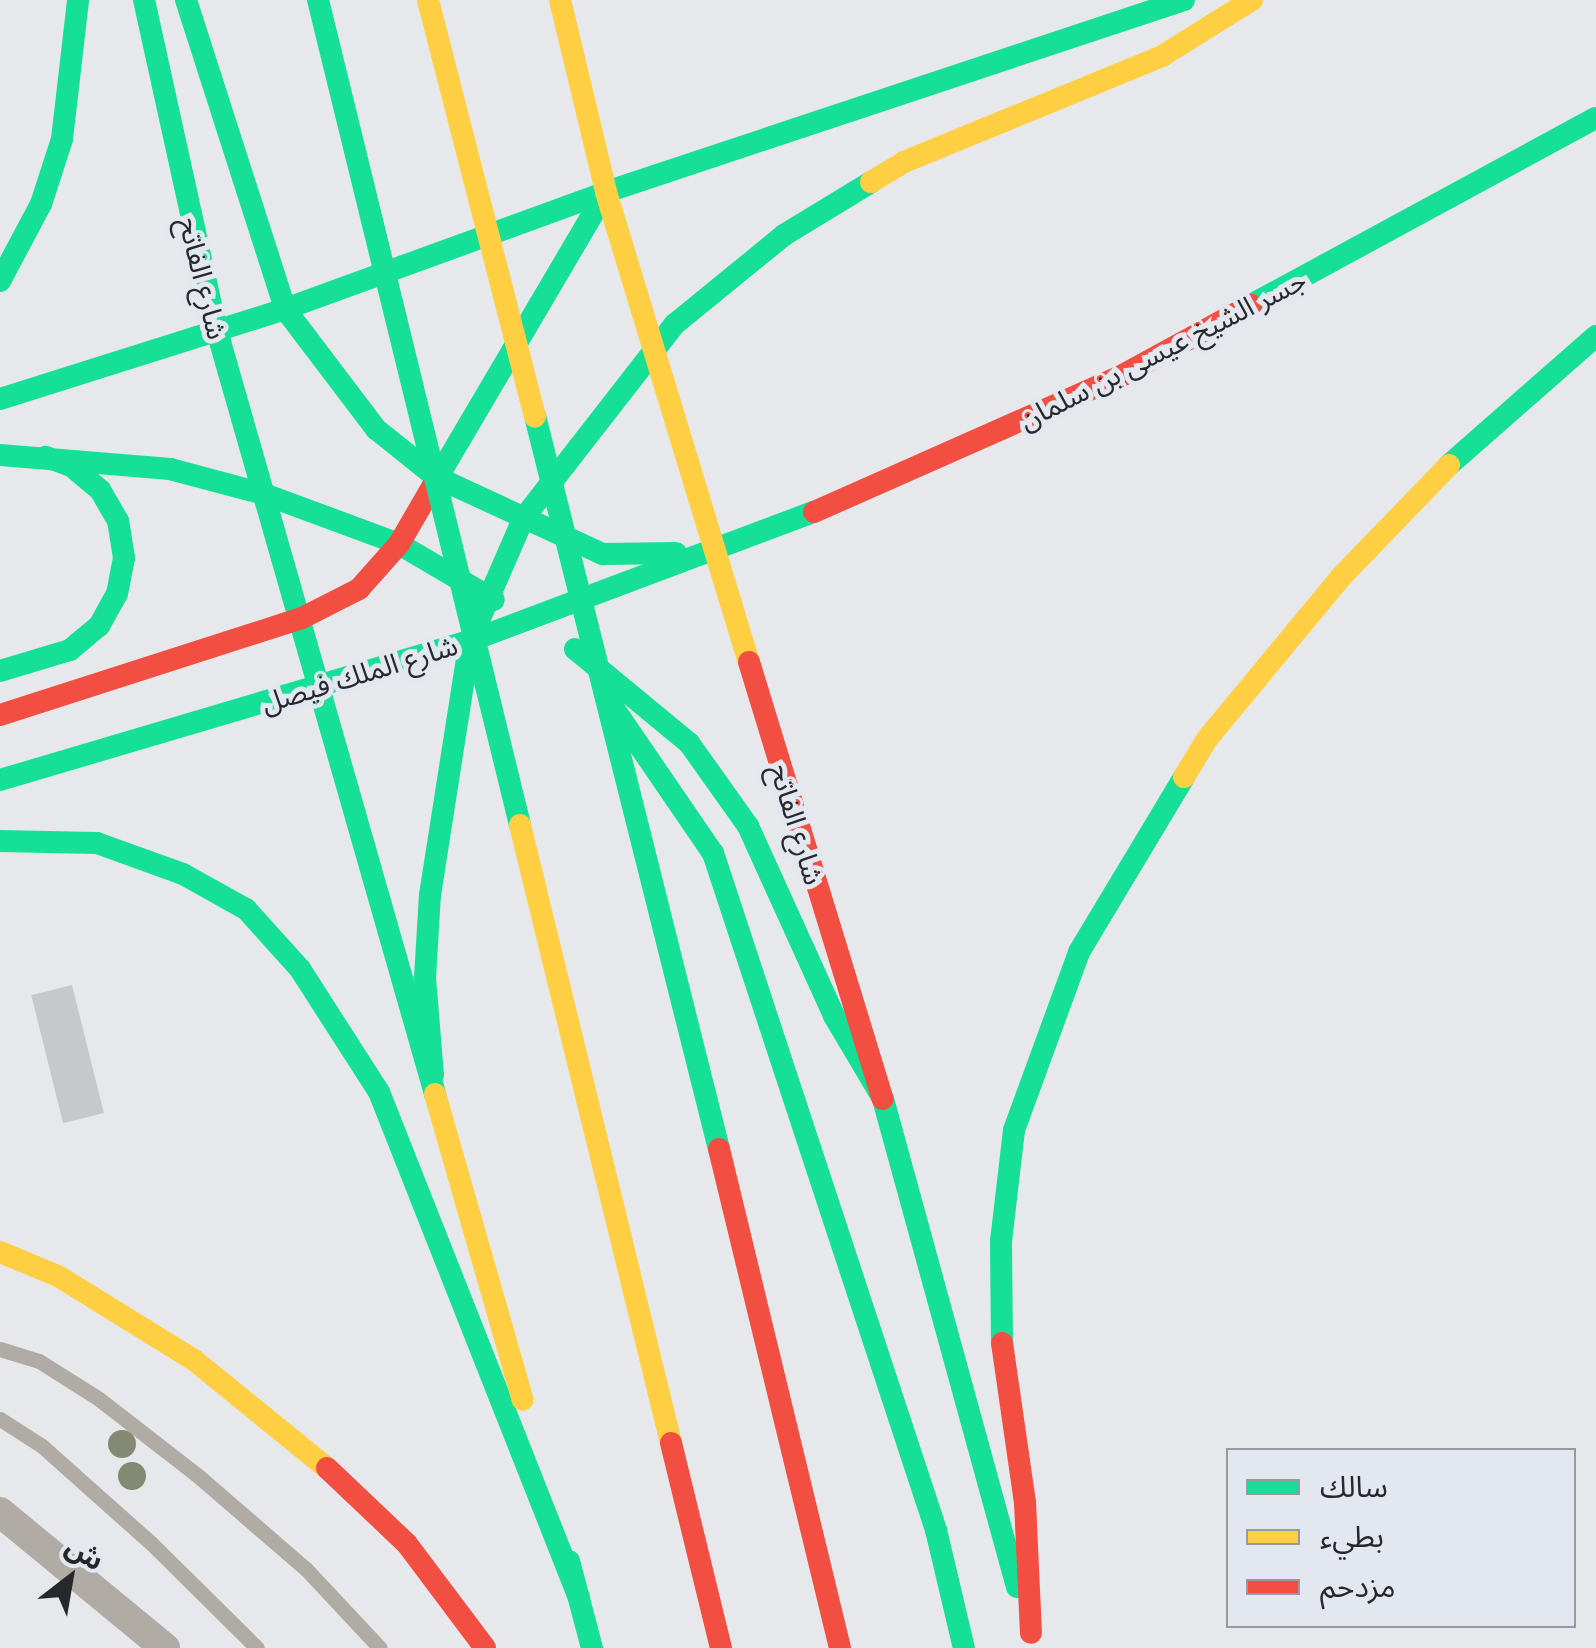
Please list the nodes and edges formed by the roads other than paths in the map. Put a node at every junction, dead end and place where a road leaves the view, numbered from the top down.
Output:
1 (78, 0) edge
2 (144, 0) edge
3 (186, 0) edge
4 (318, 0) edge
5 (428, 0) edge
6 (560, 0) edge
7 (1184, 0) edge
8 (1252, 0) edge
9 (1596, 118) edge
10 (606, 192) junction
11 (0, 281) edge
12 (285, 309) junction
13 (217, 331) junction
14 (1596, 336) edge
15 (654, 350) junction
16 (0, 399) edge
17 (0, 454) edge
18 (36, 454) junction
19 (436, 477) junction
20 (264, 494) junction
21 (523, 519) junction
22 (399, 544) junction
23 (714, 552) junction
24 (487, 596) junction
25 (302, 618) junction
26 (537, 618) junction
27 (470, 640) junction
28 (574, 649) junction
29 (0, 671) edge
30 (322, 684) junction
31 (0, 714) edge
32 (0, 780) edge
33 (0, 842) edge
34 (433, 1075) junction
35 (882, 1097) junction
36 (0, 1252) edge
37 (0, 1349) edge
38 (0, 1419) edge
39 (0, 1512) edge
40 (579, 1598) junction
41 (1032, 1640) edge
42 (164, 1648) edge
43 (257, 1648) edge
44 (380, 1648) edge
45 (485, 1648) edge
46 (592, 1648) edge
47 (721, 1648) edge
48 (840, 1648) edge
49 (964, 1648) edge

1 - 11 main road
2 - 13 main road, شارع الفاتح
3 - 12 main road
4 - 47 main road, bridge
5 - 48 main road, bridge
6 - 10 main road, شارع الفاتح
7 - 10 main road
8 - 15 main road
9 - 23 main road, جسر الشيخ عيسى بن سلمان
10 - 12 main road
10 - 15 main road, شارع الفاتح
10 - 19 main road
12 - 13 main road
12 - 19 main road
13 - 16 main road
13 - 20 main road, شارع الفاتح
14 - 41 main road
15 - 21 main road
15 - 23 main road, شارع الفاتح
17 - 18 main road
18 - 20 main road
18 - 29 main road
19 - 21 main road
19 - 22 main road
20 - 22 main road
20 - 25 main road, شارع الفاتح
21 - 23 main road
21 - 24 main road
22 - 24 main road
22 - 25 main road
23 - 26 main road, شارع الملك فيصل
23 - 35 main road, شارع الفاتح
24 - 26 main road
24 - 27 main road
25 - 30 main road, شارع الفاتح
25 - 31 main road
26 - 27 main road, شارع الملك فيصل
26 - 28 main road
27 - 30 main road, شارع الملك فيصل
27 - 34 main road
28 - 35 main road
28 - 49 main road
30 - 32 main road, شارع الملك فيصل
30 - 34 main road, شارع الفاتح
33 - 40 main road
34 - 40 main road, شارع الفاتح
35 - 41 main road, شارع الفاتح
36 - 45 main road
37 - 44 lane
38 - 43 lane
39 - 42 street
40 - 46 main road, شارع الفاتح

